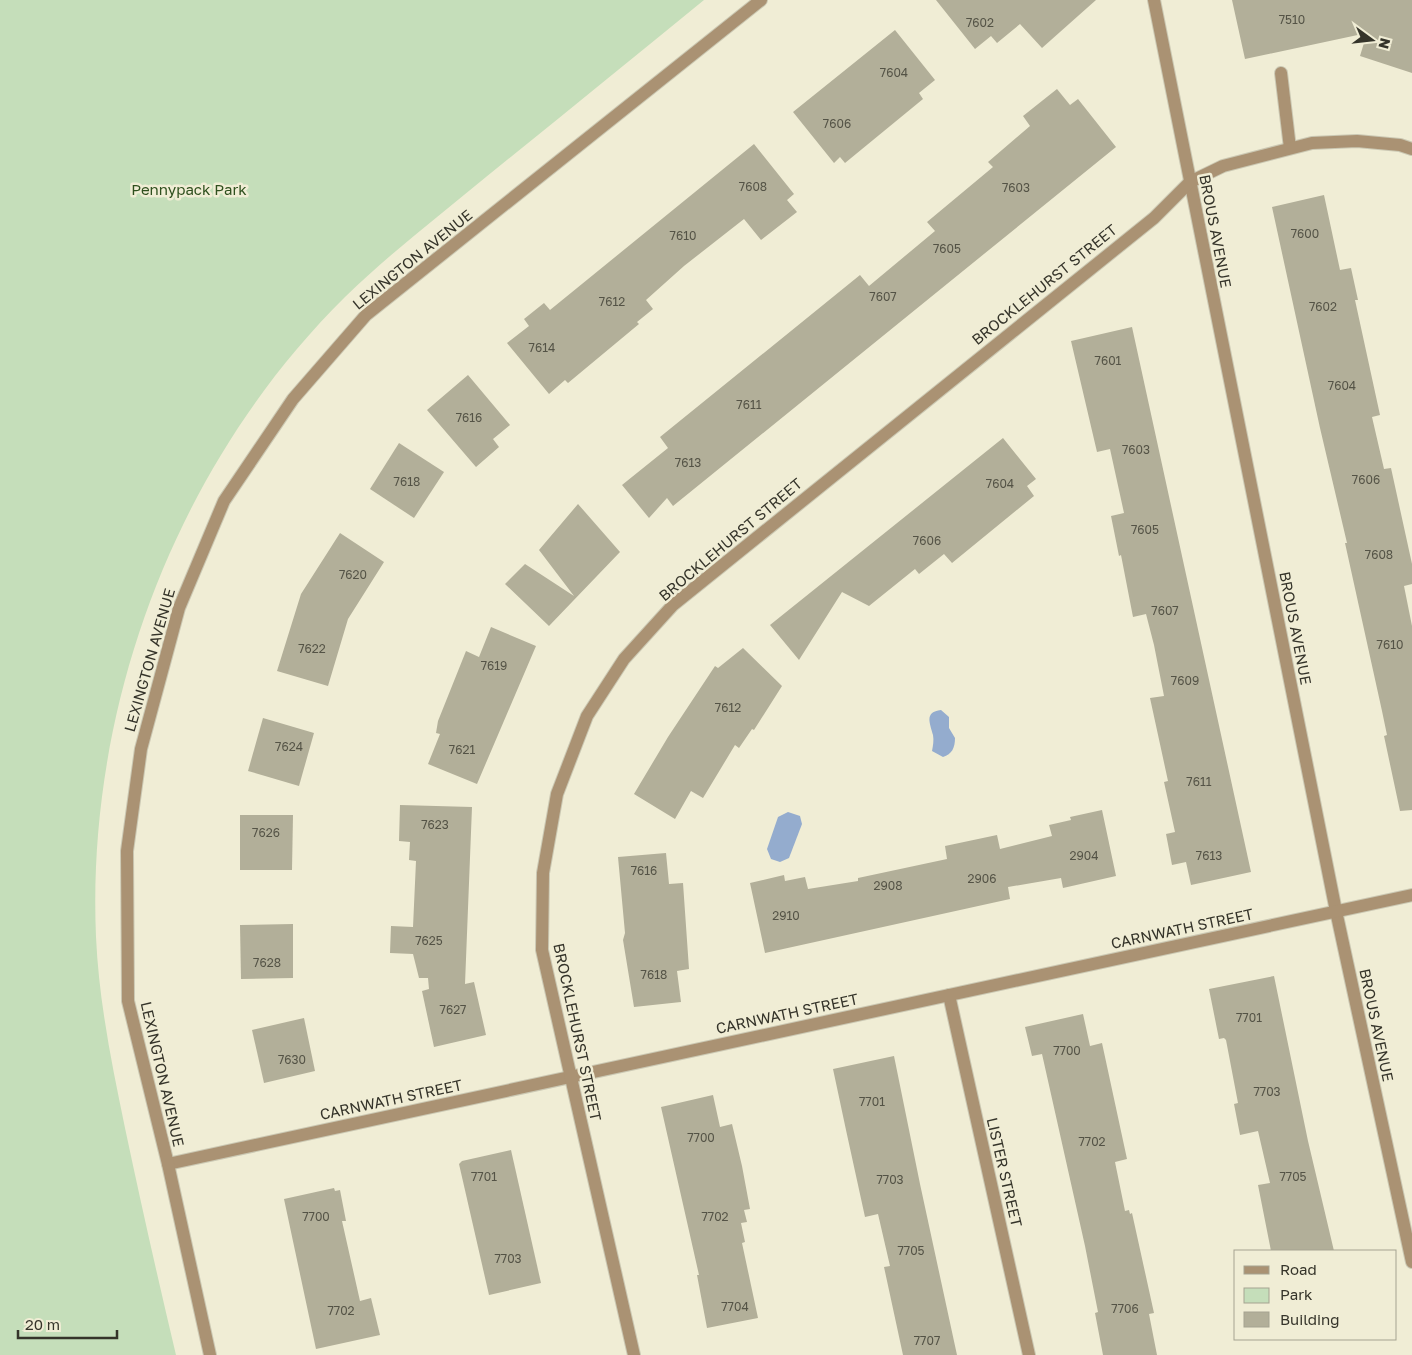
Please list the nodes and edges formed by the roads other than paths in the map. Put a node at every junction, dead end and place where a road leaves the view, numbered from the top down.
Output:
1 (762, 0) edge
2 (1154, 0) edge
3 (1281, 73) dead end
4 (1290, 148) junction
5 (1412, 149) edge
6 (1190, 182) junction
7 (1412, 895) edge
8 (1336, 911) junction
9 (949, 995) junction
10 (570, 1076) junction
11 (168, 1164) junction
12 (1412, 1262) edge
13 (210, 1355) edge
14 (634, 1355) edge
15 (1029, 1355) edge

1 - 11 street, LEXINGTON AVENUE
2 - 6 street, BROUS AVENUE
3 - 4 street
4 - 5 street, BROCKLEHURST STREET
4 - 6 street, BROCKLEHURST STREET
6 - 8 street, BROUS AVENUE
6 - 10 street, BROCKLEHURST STREET
7 - 8 street, CARNWATH STREET
8 - 9 street, CARNWATH STREET
8 - 12 street, BROUS AVENUE
9 - 10 street, CARNWATH STREET
9 - 15 street, LISTER STREET
10 - 11 street, CARNWATH STREET
10 - 14 street, BROCKLEHURST STREET
11 - 13 street, LEXINGTON AVENUE

